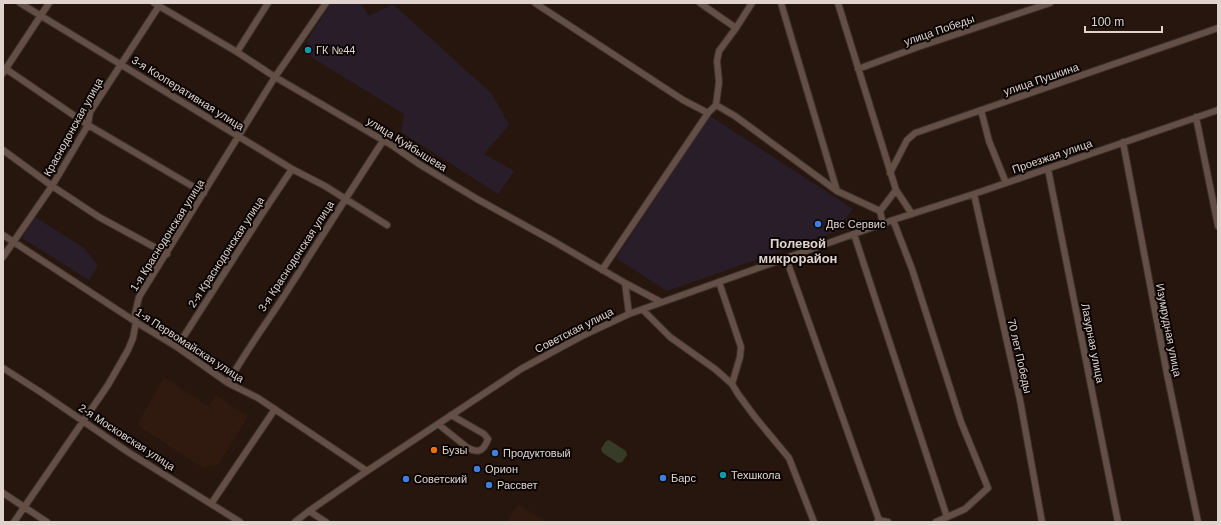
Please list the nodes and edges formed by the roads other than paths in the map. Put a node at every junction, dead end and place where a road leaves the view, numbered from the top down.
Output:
1 (20, 3) edge
2 (49, 3) edge
3 (326, 3) edge
4 (535, 3) edge
5 (700, 3) edge
6 (752, 3) edge
7 (781, 3) edge
8 (838, 3) edge
9 (1050, 3) edge
10 (266, 4) edge
11 (157, 5) edge
12 (41, 16) junction
13 (736, 28) junction
14 (1218, 28) edge
15 (237, 52) junction
16 (121, 64) junction
17 (858, 69) junction
18 (5, 71) edge
19 (276, 77) junction
20 (716, 105) junction
21 (981, 110) junction
22 (1218, 110) edge
23 (708, 114) junction
24 (1196, 117) junction
25 (88, 125) junction
26 (240, 137) junction
27 (383, 141) junction
28 (1123, 142) junction
29 (3, 150) edge
30 (292, 169) junction
31 (1048, 169) junction
32 (890, 173) junction
33 (1006, 183) junction
34 (52, 186) junction
35 (896, 190) junction
36 (837, 191) junction
37 (204, 193) junction
38 (974, 194) junction
39 (345, 198) junction
40 (880, 211) junction
41 (912, 214) junction
42 (893, 220) junction
43 (883, 224) junction
44 (387, 226) dead end
45 (1218, 226) edge
46 (854, 234) junction
47 (3, 235) edge
48 (13, 241) junction
49 (167, 254) junction
50 (3, 258) edge
51 (786, 258) junction
52 (602, 270) junction
53 (719, 282) junction
54 (625, 283) junction
55 (661, 302) junction
56 (643, 310) junction
57 (629, 314) junction
58 (136, 322) junction
59 (177, 347) junction
60 (3, 368) edge
61 (228, 383) junction
62 (732, 384) junction
63 (275, 409) junction
64 (451, 415) junction
65 (83, 421) junction
66 (438, 424) junction
67 (367, 471) junction
68 (3, 493) edge
69 (211, 504) junction
70 (24, 508) junction
71 (309, 511) junction
72 (947, 517) junction
73 (878, 521) edge
74 (14, 522) edge
75 (47, 522) edge
76 (240, 522) edge
77 (295, 522) edge
78 (326, 522) edge
79 (814, 522) edge
80 (888, 522) edge
81 (936, 522) edge
82 (1042, 522) edge
83 (1118, 522) edge
84 (1198, 522) edge

1 - 12 street, 3-я Кооперативная улица
2 - 12 street
3 - 19 street, 1-я Краснодонская улица
4 - 23 street
5 - 13 street
6 - 13 street
7 - 36 street
8 - 17 street
9 - 17 street, улица Победы
10 - 15 street
11 - 15 street, улица Куйбышева
11 - 16 street, Краснодонская улица
12 - 16 street, 3-я Кооперативная улица
12 - 18 street
13 - 20 street
14 - 21 street, улица Пушкина
15 - 19 street, улица Куйбышева
16 - 25 street, Краснодонская улица
16 - 26 street, 3-я Кооперативная улица
17 - 32 street
18 - 25 street
19 - 26 street, 1-я Краснодонская улица
19 - 27 street, улица Куйбышева
20 - 23 street
20 - 36 street
21 - 32 street, улица Пушкина
21 - 33 street
22 - 24 street, Проезжая улица
23 - 52 street
24 - 28 street, Проезжая улица
24 - 45 street
25 - 34 street, Краснодонская улица
25 - 37 street
26 - 30 street, 3-я Кооперативная улица
26 - 37 street, 1-я Краснодонская улица
27 - 39 street, 3-я Краснодонская улица
27 - 52 street, улица Куйбышева
28 - 31 street, Проезжая улица
28 - 84 street, Изумрудная улица
29 - 34 street
30 - 39 street, 3-я Кооперативная улица
30 - 59 street, 2-я Краснодонская улица
31 - 33 street, Проезжая улица
31 - 83 street, Лазурная улица
32 - 35 street
33 - 38 street, Проезжая улица
34 - 48 street, Краснодонская улица
34 - 49 street
35 - 40 street
35 - 41 street
36 - 40 street
37 - 49 street, 1-я Краснодонская улица
38 - 41 street, Проезжая улица
38 - 82 street, 70 лет Победы
39 - 44 street, 3-я Кооперативная улица
39 - 61 street, 3-я Краснодонская улица
40 - 43 street
41 - 42 street, Проезжая улица
42 - 43 street, Советская улица
42 - 72 street
43 - 46 street, Советская улица
46 - 51 street, Советская улица
46 - 72 street
47 - 48 street, 1-я Первомайская улица
48 - 50 street, Краснодонская улица
48 - 58 street, 1-я Первомайская улица
49 - 58 street, 1-я Краснодонская улица
51 - 53 street, Советская улица
51 - 73 street
52 - 54 street, улица Куйбышева
53 - 55 street, Советская улица
53 - 62 street
54 - 55 street, улица Куйбышева
54 - 57 street
55 - 56 street, Советская улица
56 - 57 street, Советская улица
56 - 62 street
57 - 64 street, Советская улица
58 - 59 street, 1-я Первомайская улица
58 - 65 street, 1-я Краснодонская улица
59 - 61 street, 1-я Первомайская улица
60 - 65 street, 2-я Московская улица
61 - 63 street, 1-я Первомайская улица
62 - 79 street
63 - 67 street, 1-я Первомайская улица
63 - 69 street
64 - 66 street, Советская улица
64 - 66 street
65 - 69 street, 2-я Московская улица
65 - 70 street, 1-я Краснодонская улица
66 - 67 street, Советская улица
67 - 71 street, Советская улица
68 - 70 street
69 - 76 street, 2-я Московская улица
70 - 74 street, 1-я Краснодонская улица
70 - 75 street
71 - 77 street, Советская улица
71 - 78 street
72 - 81 street
73 - 80 street

